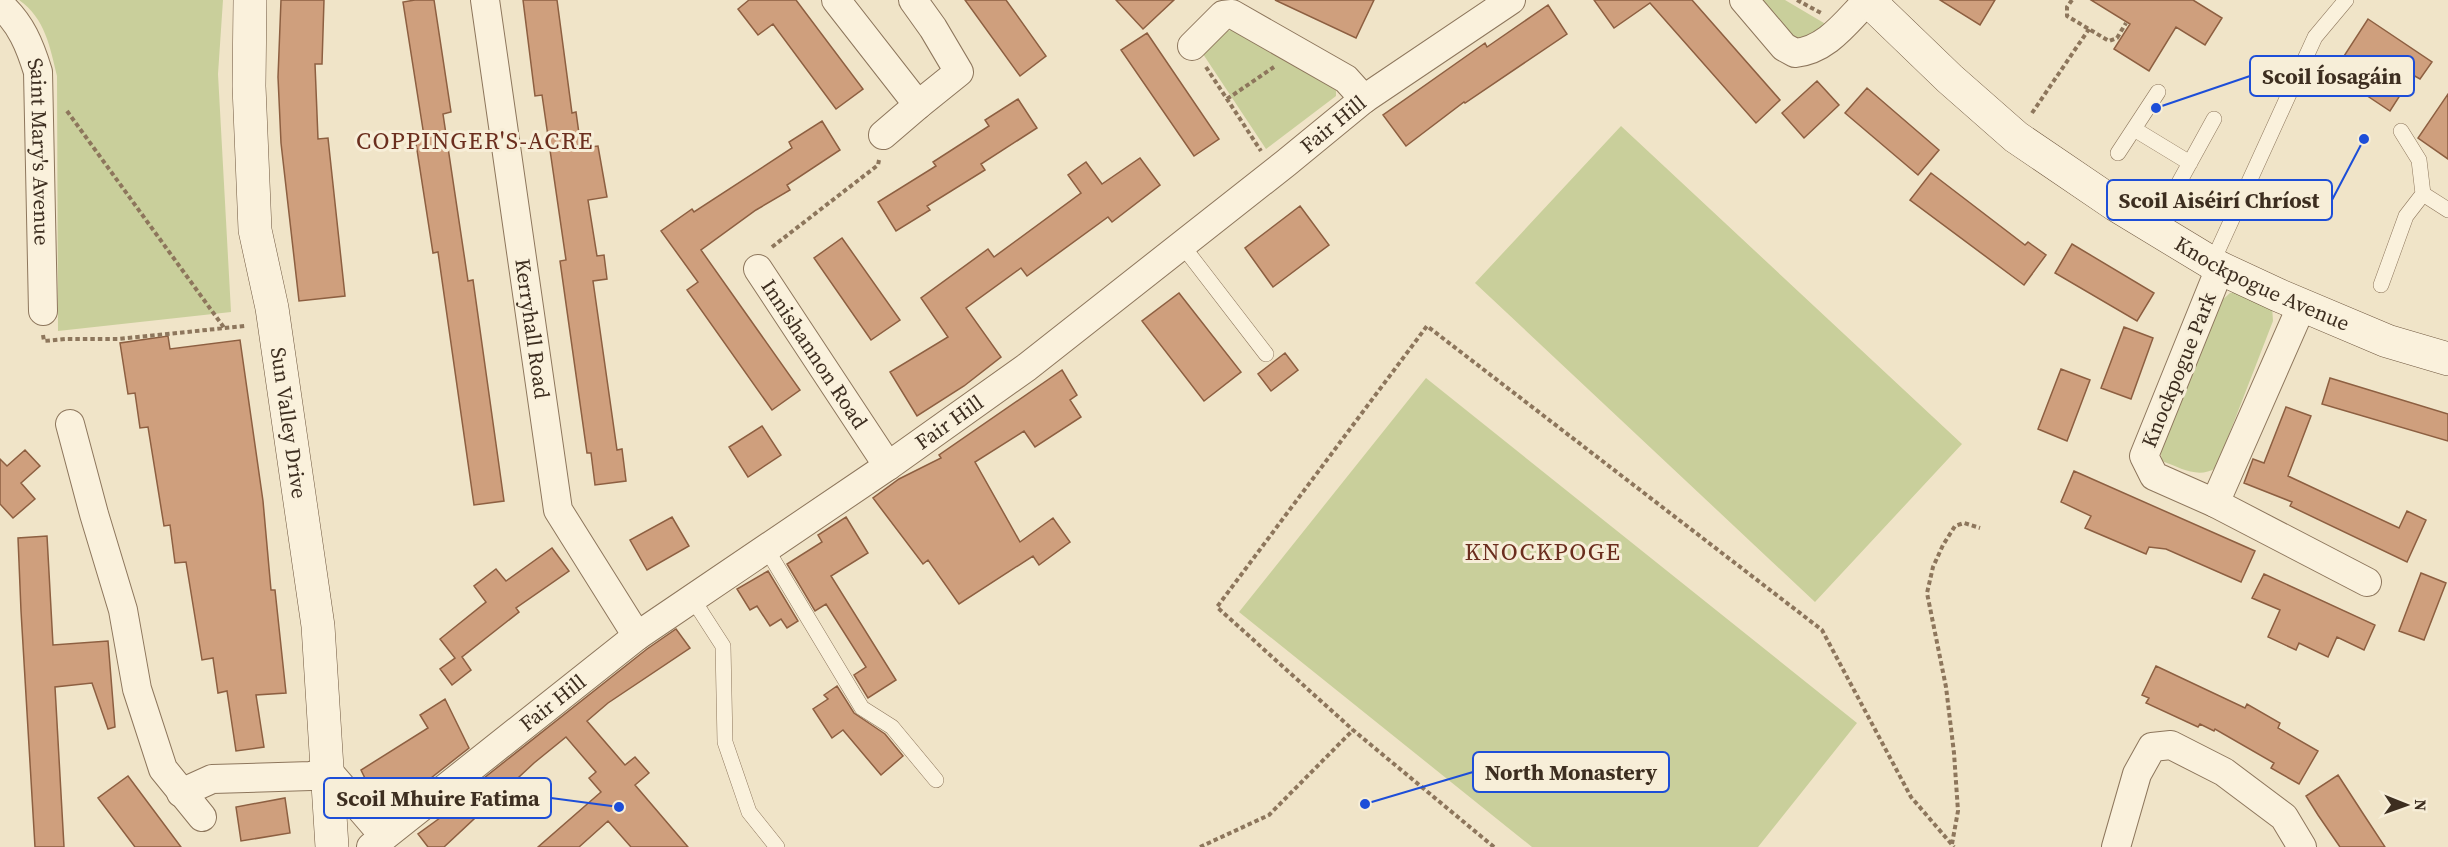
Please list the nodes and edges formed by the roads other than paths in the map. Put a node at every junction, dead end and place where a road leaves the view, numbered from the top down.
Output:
1 (250, 0) edge
2 (485, 0) edge
3 (836, 0) edge
4 (913, 0) edge
5 (1511, 0) edge
6 (1744, 0) edge
7 (1868, 0) edge
8 (2346, 0) edge
9 (0, 6) edge
10 (1192, 46) road end
11 (2158, 92) dead end
12 (1364, 99) junction
13 (918, 105) junction
14 (2214, 119) dead end
15 (2134, 129) junction
16 (2401, 131) dead end
17 (883, 135) dead end
18 (2118, 153) dead end
19 (2190, 163) junction
20 (2423, 194) junction
21 (2448, 210) edge
22 (2154, 228) junction
23 (1182, 245) junction
24 (2216, 265) junction
25 (758, 269) road end
26 (2381, 285) dead end
27 (2302, 305) junction
28 (43, 310) dead end
29 (1266, 354) dead end
30 (2448, 359) edge
31 (70, 424) dead end
32 (888, 466) junction
33 (2215, 503) junction
34 (766, 548) junction
35 (2367, 582) dead end
36 (692, 598) junction
37 (637, 636) junction
38 (328, 771) junction
39 (936, 780) dead end
40 (181, 793) junction
41 (202, 817) dead end
42 (377, 842) edge
43 (332, 847) edge
44 (777, 847) edge
45 (2116, 847) edge
46 (2302, 847) edge

1 - 38 street, Sun Valley Drive
2 - 37 street, Kerryhall Road
3 - 13 street
4 - 13 street
5 - 12 street, Fair Hill
6 - 7 street, Knockpogue Avenue
7 - 22 street, Knockpogue Avenue
8 - 24 lane
9 - 28 street, Saint Mary's Avenue
10 - 12 street
11 - 15 lane
12 - 23 street, Fair Hill
13 - 17 street
14 - 19 lane
15 - 18 lane
15 - 19 lane
16 - 20 lane
19 - 22 lane
20 - 21 lane
20 - 26 lane
22 - 24 street, Knockpogue Avenue
23 - 29 lane
23 - 32 street, Fair Hill
24 - 27 street, Knockpogue Avenue
24 - 33 street, Knockpogue Park
25 - 32 street, Innishannon Road
27 - 30 street, Knockpogue Avenue
27 - 33 street
31 - 40 street
32 - 34 street, Fair Hill
33 - 35 street, Knockpogue Park
34 - 36 street, Fair Hill
34 - 39 lane
36 - 37 street, Fair Hill
36 - 44 lane
37 - 42 street, Fair Hill
38 - 40 street
38 - 42 street, Fair Hill
38 - 43 street, Sun Valley Drive
40 - 41 street
45 - 46 street

